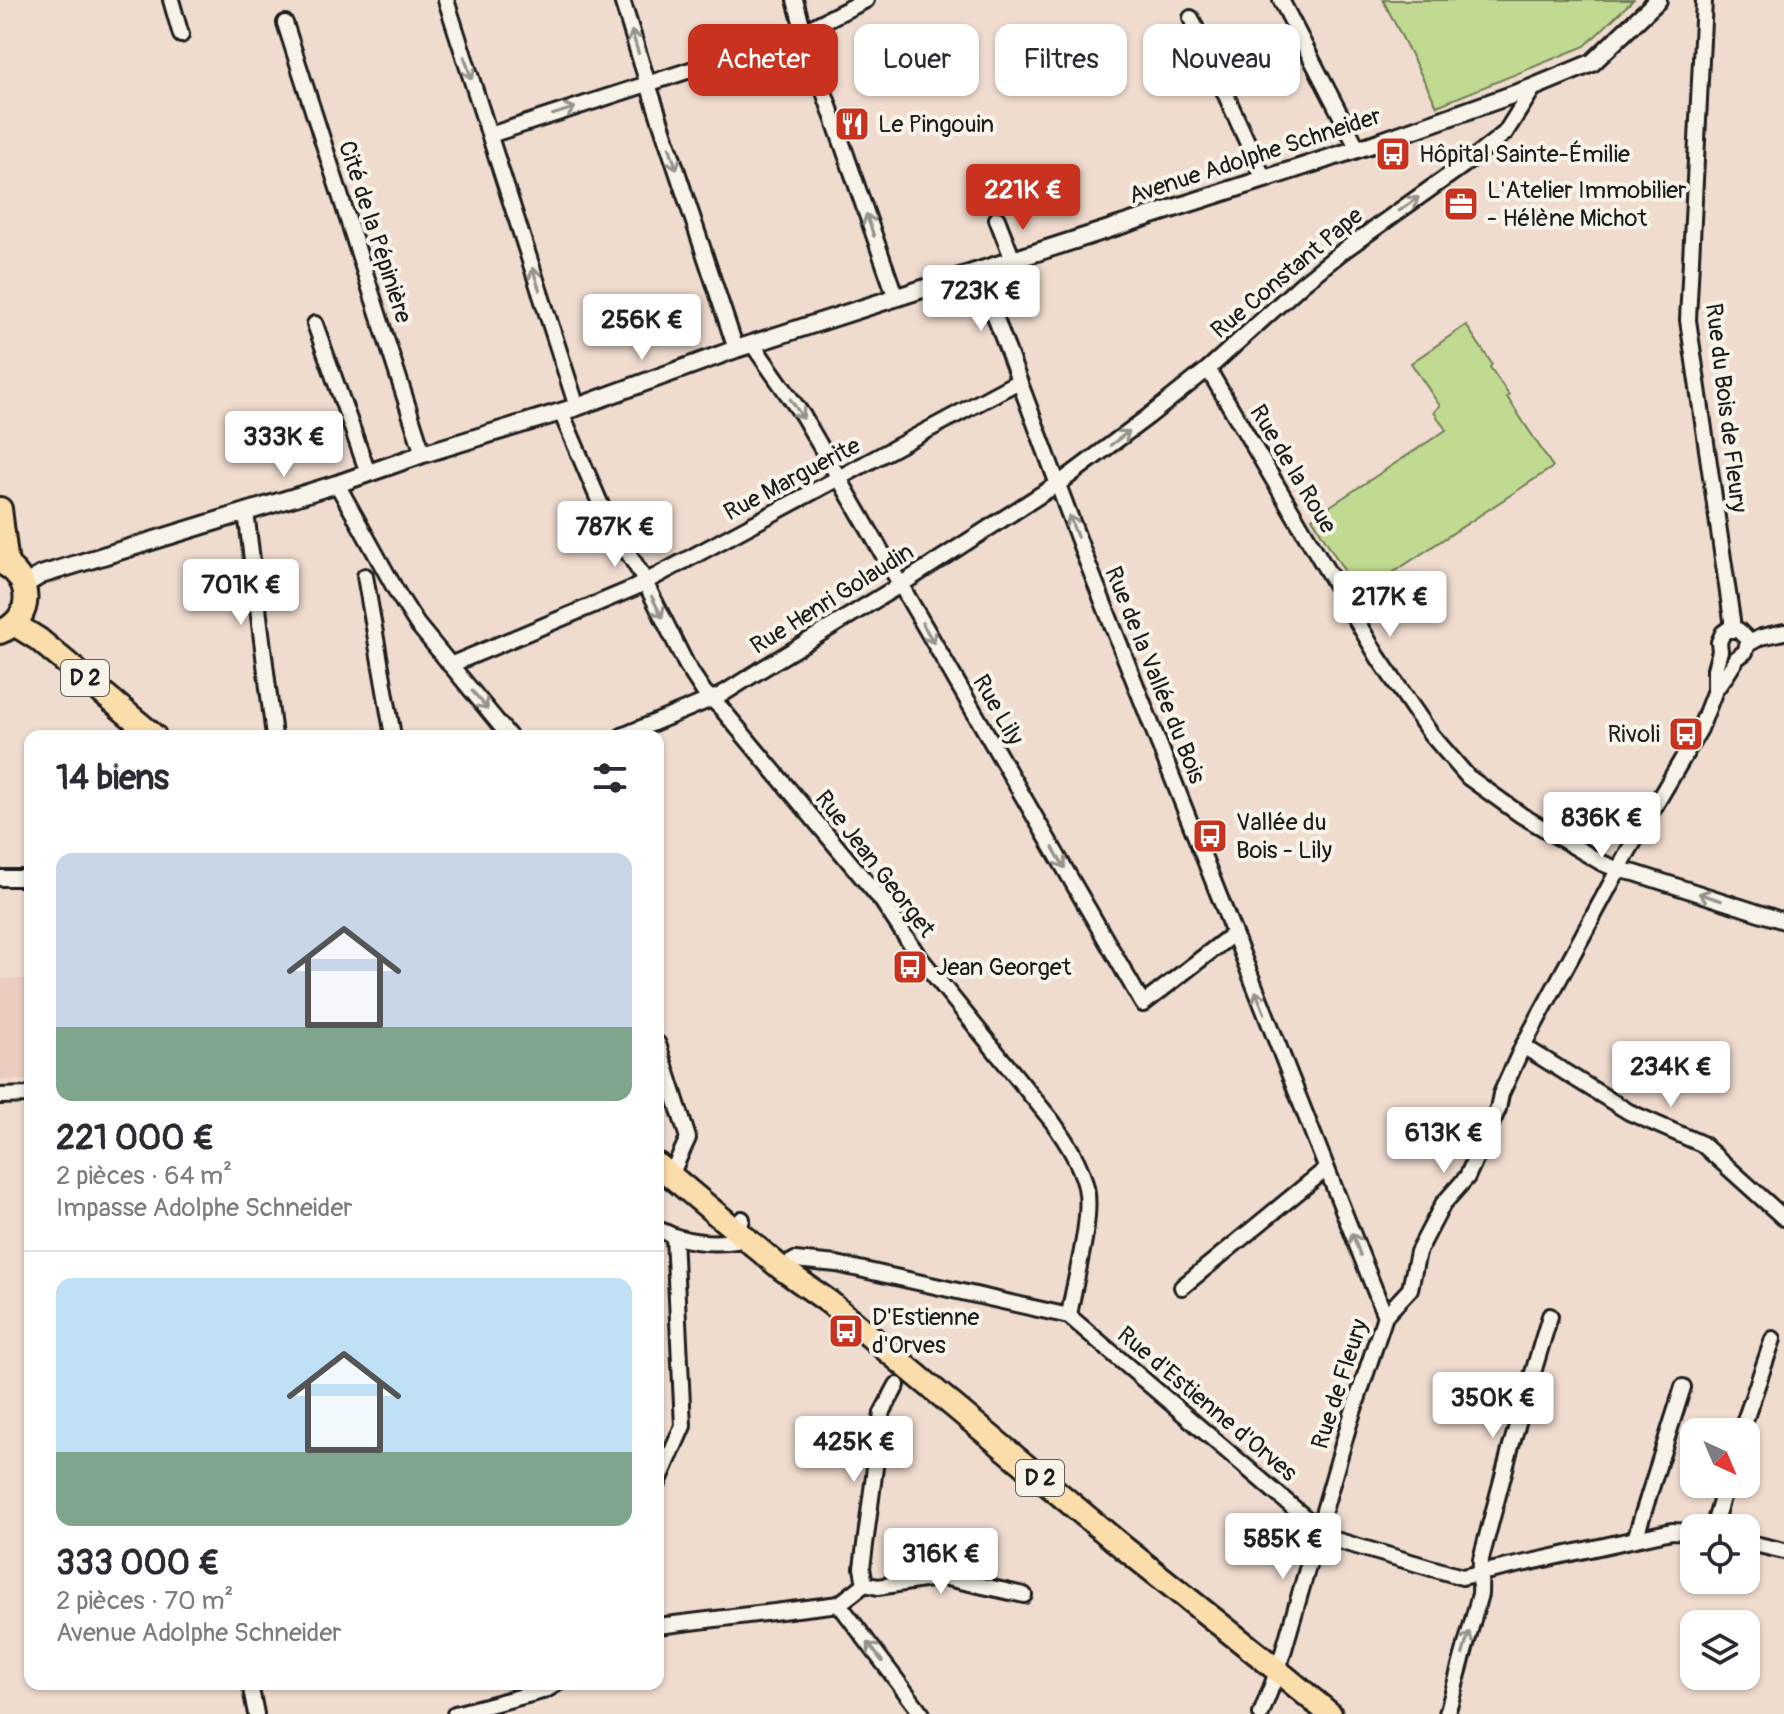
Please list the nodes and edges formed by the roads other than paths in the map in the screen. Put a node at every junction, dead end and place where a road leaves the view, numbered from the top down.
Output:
1 (171, 0) edge
2 (446, 0) edge
3 (622, 0) edge
4 (795, 0) edge
5 (866, 0) edge
6 (1281, 0) edge
7 (1658, 0) edge
8 (1704, 0) edge
9 (1191, 18) dead end
10 (285, 23) dead end
11 (802, 24) edge
12 (818, 24) edge
13 (181, 35) dead end
14 (688, 71) edge
15 (648, 84) junction
16 (1534, 87) junction
17 (826, 96) edge
18 (490, 135) junction
19 (1358, 149) junction
20 (1264, 179) junction
21 (997, 219) dead end
22 (1013, 260) junction
23 (978, 271) junction
24 (896, 298) junction
25 (315, 324) dead end
26 (745, 347) junction
27 (1208, 369) junction
28 (1019, 381) junction
29 (569, 409) junction
30 (423, 454) junction
31 (368, 473) junction
32 (839, 479) junction
33 (337, 484) junction
34 (1057, 484) junction
35 (0, 509) edge
36 (246, 512) junction
37 (4, 563) edge
38 (365, 576) dead end
39 (644, 583) junction
40 (24, 585) junction
41 (900, 585) junction
42 (7, 628) edge
43 (1732, 629) junction
44 (1784, 632) edge
45 (1748, 644) junction
46 (1720, 651) junction
47 (1737, 658) junction
48 (450, 665) junction
49 (1715, 690) junction
50 (712, 700) junction
51 (147, 730) edge
52 (273, 730) edge
53 (392, 730) edge
54 (504, 730) edge
55 (637, 730) edge
56 (1619, 870) junction
57 (0, 878) edge
58 (24, 878) edge
59 (1784, 921) edge
60 (1233, 934) junction
61 (1523, 1046) junction
62 (664, 1063) edge
63 (24, 1095) edge
64 (0, 1096) edge
65 (669, 1167) edge
66 (1326, 1169) junction
67 (1784, 1218) edge
68 (741, 1226) junction
69 (664, 1232) edge
70 (674, 1236) junction
71 (788, 1264) junction
72 (1182, 1287) dead end
73 (1069, 1316) junction
74 (1385, 1316) junction
75 (1550, 1316) dead end
76 (1773, 1339) dead end
77 (897, 1385) dead end
78 (1683, 1387) dead end
79 (1746, 1418) edge
80 (664, 1469) edge
81 (1318, 1527) junction
82 (1680, 1531) edge
83 (1635, 1539) junction
84 (1760, 1545) edge
85 (1784, 1551) edge
86 (1481, 1572) junction
87 (865, 1584) junction
88 (1024, 1595) dead end
89 (839, 1604) junction
90 (664, 1625) edge
91 (1278, 1670) junction
92 (251, 1690) edge
93 (546, 1690) edge
94 (256, 1714) edge
95 (455, 1714) edge
96 (922, 1714) edge
97 (1261, 1714) edge
98 (1330, 1714) edge
99 (1447, 1714) edge

1 - 13 street
2 -> 18 street, Rue Jean Georget
15 -> 3 street, Rue Lily
4 - 11 street
5 - 12 street
6 - 19 street
7 - 16 street, Avenue Adolphe Schneider
8 - 43 street, Rue du Bois de Fleury
9 - 20 street
10 - 30 street, Cité de la Pépinière
14 - 15 street
18 -> 15 street
15 -> 26 street, Rue Lily
16 - 19 street, Avenue Adolphe Schneider
27 -> 16 street, Rue Constant Pape
24 -> 17 street
29 -> 18 street, Rue Jean Georget
19 - 20 street, Avenue Adolphe Schneider
20 - 22 street, Avenue Adolphe Schneider
21 - 22 street
22 - 23 street, Avenue Adolphe Schneider
23 - 24 street, Avenue Adolphe Schneider
23 - 28 street, Rue de la Vallée du Bois
24 - 26 street, Avenue Adolphe Schneider
25 - 31 street
26 - 29 street, Avenue Adolphe Schneider
26 -> 32 street, Rue Lily
34 -> 27 street, Rue Constant Pape
27 - 56 street, Rue de la Roue
28 - 32 street, Rue Marguerite
28 - 34 street, Rue de la Vallée du Bois
29 - 30 street, Avenue Adolphe Schneider
29 - 39 street, Rue Jean Georget
30 - 31 street, Avenue Adolphe Schneider
31 - 33 street, Avenue Adolphe Schneider
32 - 39 street, Rue Marguerite
32 - 41 street, Rue Lily
33 - 36 street, Avenue Adolphe Schneider
33 - 48 street
34 - 41 street, Rue Henri Golaudin
60 -> 34 street, Rue de la Vallée du Bois
35 - 37 main road
36 - 40 street, Avenue Adolphe Schneider
36 - 52 street
37 - 40 main road
38 - 53 street
39 - 48 street, Rue Marguerite
39 -> 50 street, Rue Jean Georget
40 - 42 main road
41 - 50 street, Rue Henri Golaudin
41 -> 60 street, Rue Lily
42 - 51 main road, D 2
43 - 45 street
43 - 46 street
44 - 45 street
45 - 47 street
46 - 47 street
46 - 49 street
47 - 49 street
48 -> 54 street
49 - 56 street
50 - 55 street, Rue Henri Golaudin
50 - 73 street, Rue Jean Georget
59 -> 56 street, Rue de la Roue
56 - 61 street
57 - 58 street
66 -> 60 street, Rue de la Vallée du Bois
61 - 67 street
61 - 74 street, Rue de Fleury
62 - 65 street
63 - 64 street
65 - 68 main road, D 2
66 - 72 street
74 -> 66 street, Rue de la Vallée du Bois
68 - 70 street
68 - 71 main road, D 2
69 - 70 street
70 - 80 street
71 - 73 street, Rue d'Estienne d'Orves
71 - 91 main road, D 2
73 - 81 street, Rue d'Estienne d'Orves
74 - 81 street, Rue de Fleury
75 - 86 street
76 - 79 street
77 - 87 street
78 - 83 street
81 - 86 street, Rue d'Estienne d'Orves
81 - 91 street, Rue de Fleury
82 - 83 street, Rue d'Estienne d'Orves
83 - 86 street, Rue d'Estienne d'Orves
84 - 85 street
99 -> 86 street
87 - 88 street
87 - 89 street
89 - 90 street
96 -> 89 street
91 - 97 street, Rue de Fleury
91 - 98 main road, D 2
92 - 94 street
93 - 95 street

